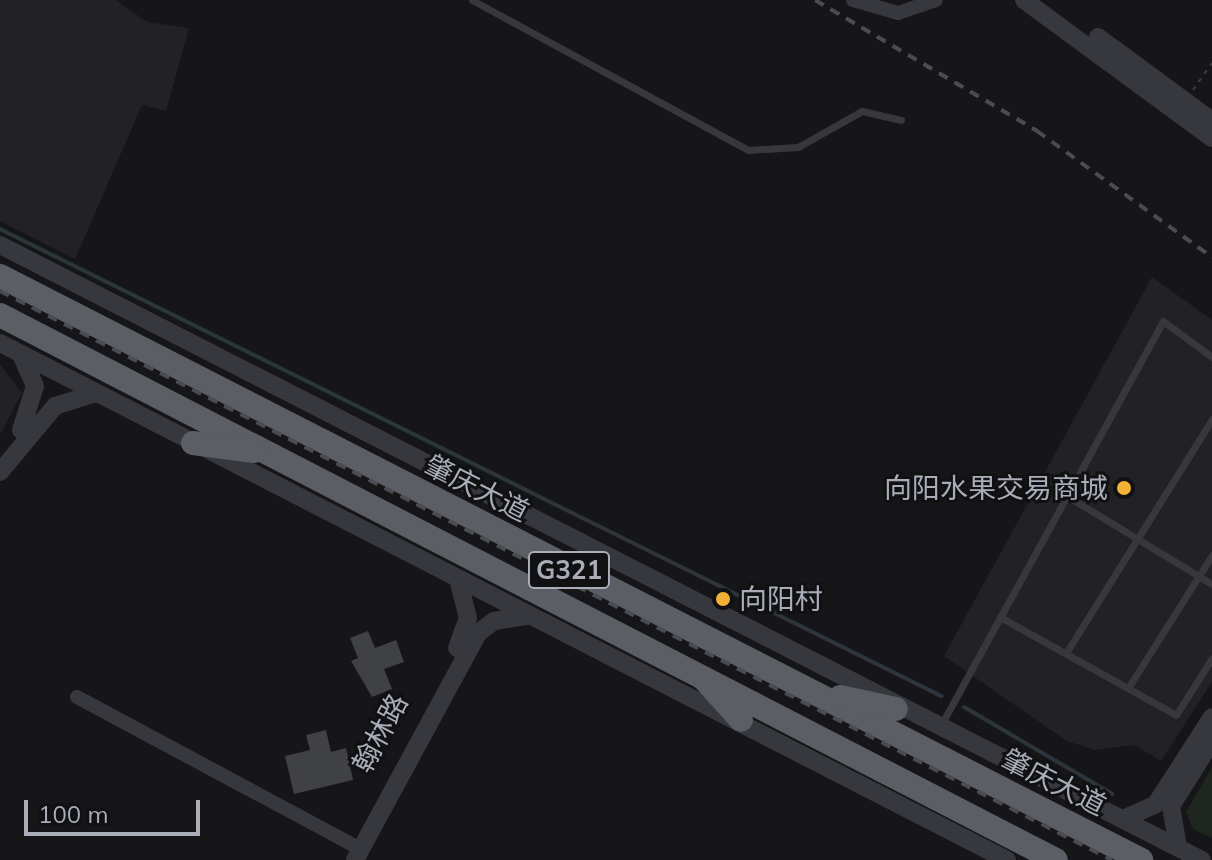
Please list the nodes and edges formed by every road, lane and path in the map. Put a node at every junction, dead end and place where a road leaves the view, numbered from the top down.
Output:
1 (472, 0) edge
2 (853, 0) edge
3 (936, 0) edge
4 (1024, 0) edge
5 (1046, 0) edge
6 (1212, 63) edge
7 (1186, 101) junction
8 (901, 120) dead end
9 (1212, 121) edge
10 (1212, 138) edge
11 (0, 245) edge
12 (0, 276) edge
13 (0, 315) edge
14 (0, 343) edge
15 (21, 354) junction
16 (1212, 357) edge
17 (96, 393) junction
18 (1212, 419) edge
19 (193, 443) junction
20 (274, 453) junction
21 (0, 458) edge
22 (0, 472) edge
23 (1067, 496) junction
24 (1137, 539) junction
25 (1212, 555) edge
26 (1199, 576) junction
27 (458, 579) junction
28 (1212, 584) edge
29 (530, 616) junction
30 (1000, 617) junction
31 (469, 637) junction
32 (1066, 653) junction
33 (1212, 658) edge
34 (691, 666) junction
35 (1128, 688) junction
36 (806, 690) junction
37 (77, 697) dead end
38 (896, 709) junction
39 (1212, 717) edge
40 (741, 720) junction
41 (938, 729) junction
42 (1212, 741) edge
43 (1123, 819) junction
44 (1178, 847) junction
45 (353, 853) edge
46 (1007, 860) edge
47 (1056, 860) edge
48 (1141, 860) edge
49 (1202, 860) edge

1 - 8 lane
2 - 3 street
4 - 10 street
5 - 7 street
6 - 7 path
7 - 9 street
11 - 38 street
12 - 36 highway, 肇庆大道 / G321
13 - 20 highway, G321
14 - 15 street
15 - 17 street
15 - 21 street
16 - 23 lane
17 - 19 street
17 - 22 street
18 - 24 lane
19 - 20 highway
19 - 27 street
20 - 34 highway, G321
23 - 24 lane
23 - 30 lane
24 - 26 lane
24 - 32 lane
25 - 26 lane
26 - 28 lane
26 - 35 lane
27 - 29 street
27 - 31 street
29 - 31 street
29 - 40 street
30 - 32 lane
30 - 41 lane
31 - 45 street, 翰林路
32 - 35 lane
33 - 35 lane
34 - 40 highway
34 - 47 highway, G321
36 - 38 highway
36 - 48 highway, 肇庆大道 / G321
37 - 45 street
38 - 41 street
39 - 43 street
40 - 46 street
41 - 43 street
42 - 44 street
43 - 44 street
44 - 49 street

